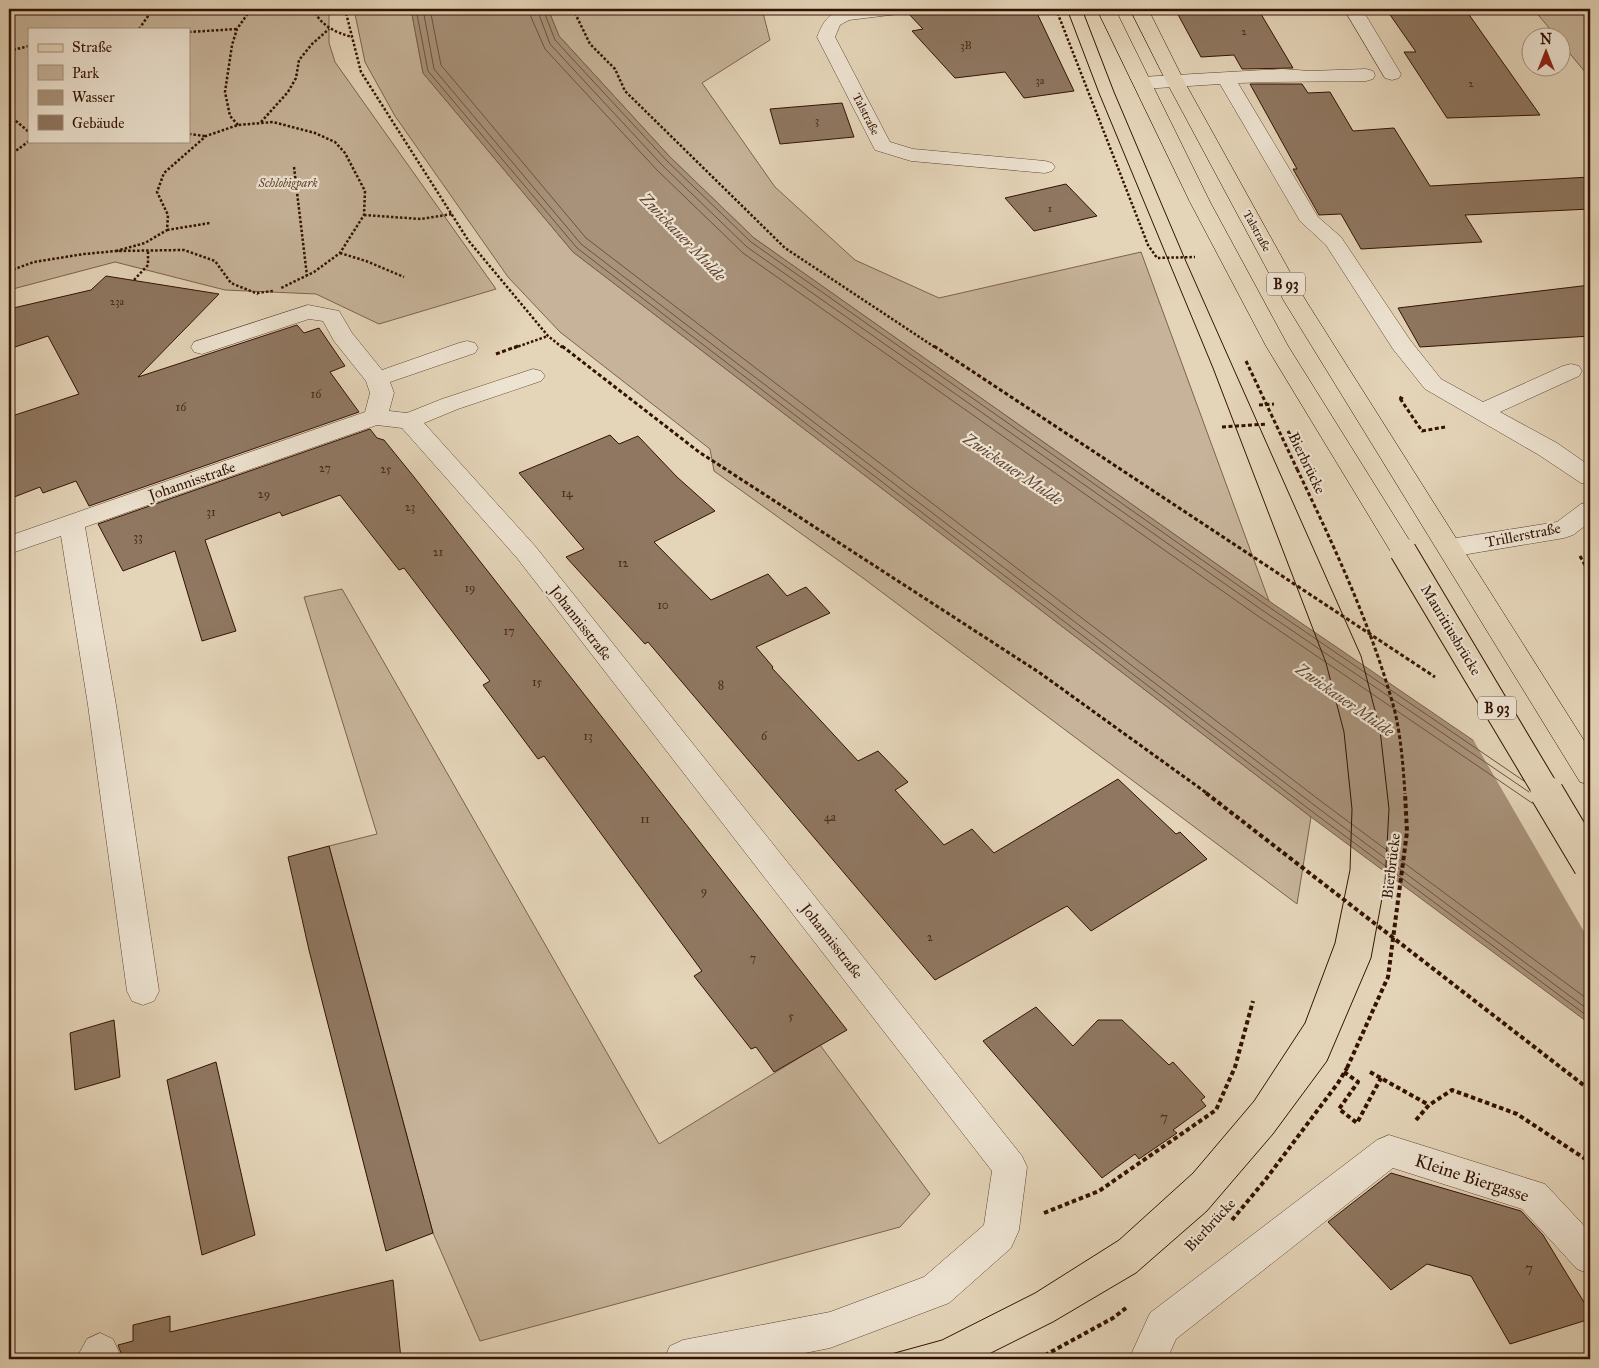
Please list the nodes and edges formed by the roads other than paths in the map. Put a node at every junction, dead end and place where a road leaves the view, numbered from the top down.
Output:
1 (898, 9) edge
2 (1106, 9) edge
3 (1139, 9) edge
4 (1353, 9) edge
5 (1392, 74) dead end
6 (1366, 75) dead end
7 (1226, 78) junction
8 (1175, 81) junction
9 (1142, 84) junction
10 (1045, 168) dead end
11 (202, 346) dead end
12 (467, 348) dead end
13 (1571, 371) dead end
14 (534, 376) dead end
15 (378, 397) junction
16 (1483, 411) junction
17 (409, 421) junction
18 (1590, 477) edge
19 (1590, 510) edge
20 (72, 523) junction
21 (9, 544) edge
22 (1450, 548) junction
23 (1590, 774) edge
24 (1590, 864) edge
25 (143, 991) dead end
26 (1590, 1257) edge
27 (683, 1359) edge
28 (1148, 1359) edge

1 - 10 street, Talstraße
2 - 9 main road, B 93
3 - 8 main road, Talstraße / B 93
4 - 5 street
6 - 7 street
7 - 8 street
7 - 16 street
8 - 9 street
8 - 22 main road, Talstraße / B 93
9 - 24 main road, Mauritiusbrücke / B 93, bridge
11 - 15 street
12 - 15 street
13 - 16 street
14 - 17 street
15 - 17 street, Johannisstraße
15 - 20 street, Johannisstraße
16 - 18 street
17 - 27 street, Johannisstraße
19 - 22 street, Trillerstraße
20 - 21 street, Johannisstraße
20 - 25 street
22 - 23 main road, B 93
26 - 28 street, Kleine Biergasse

